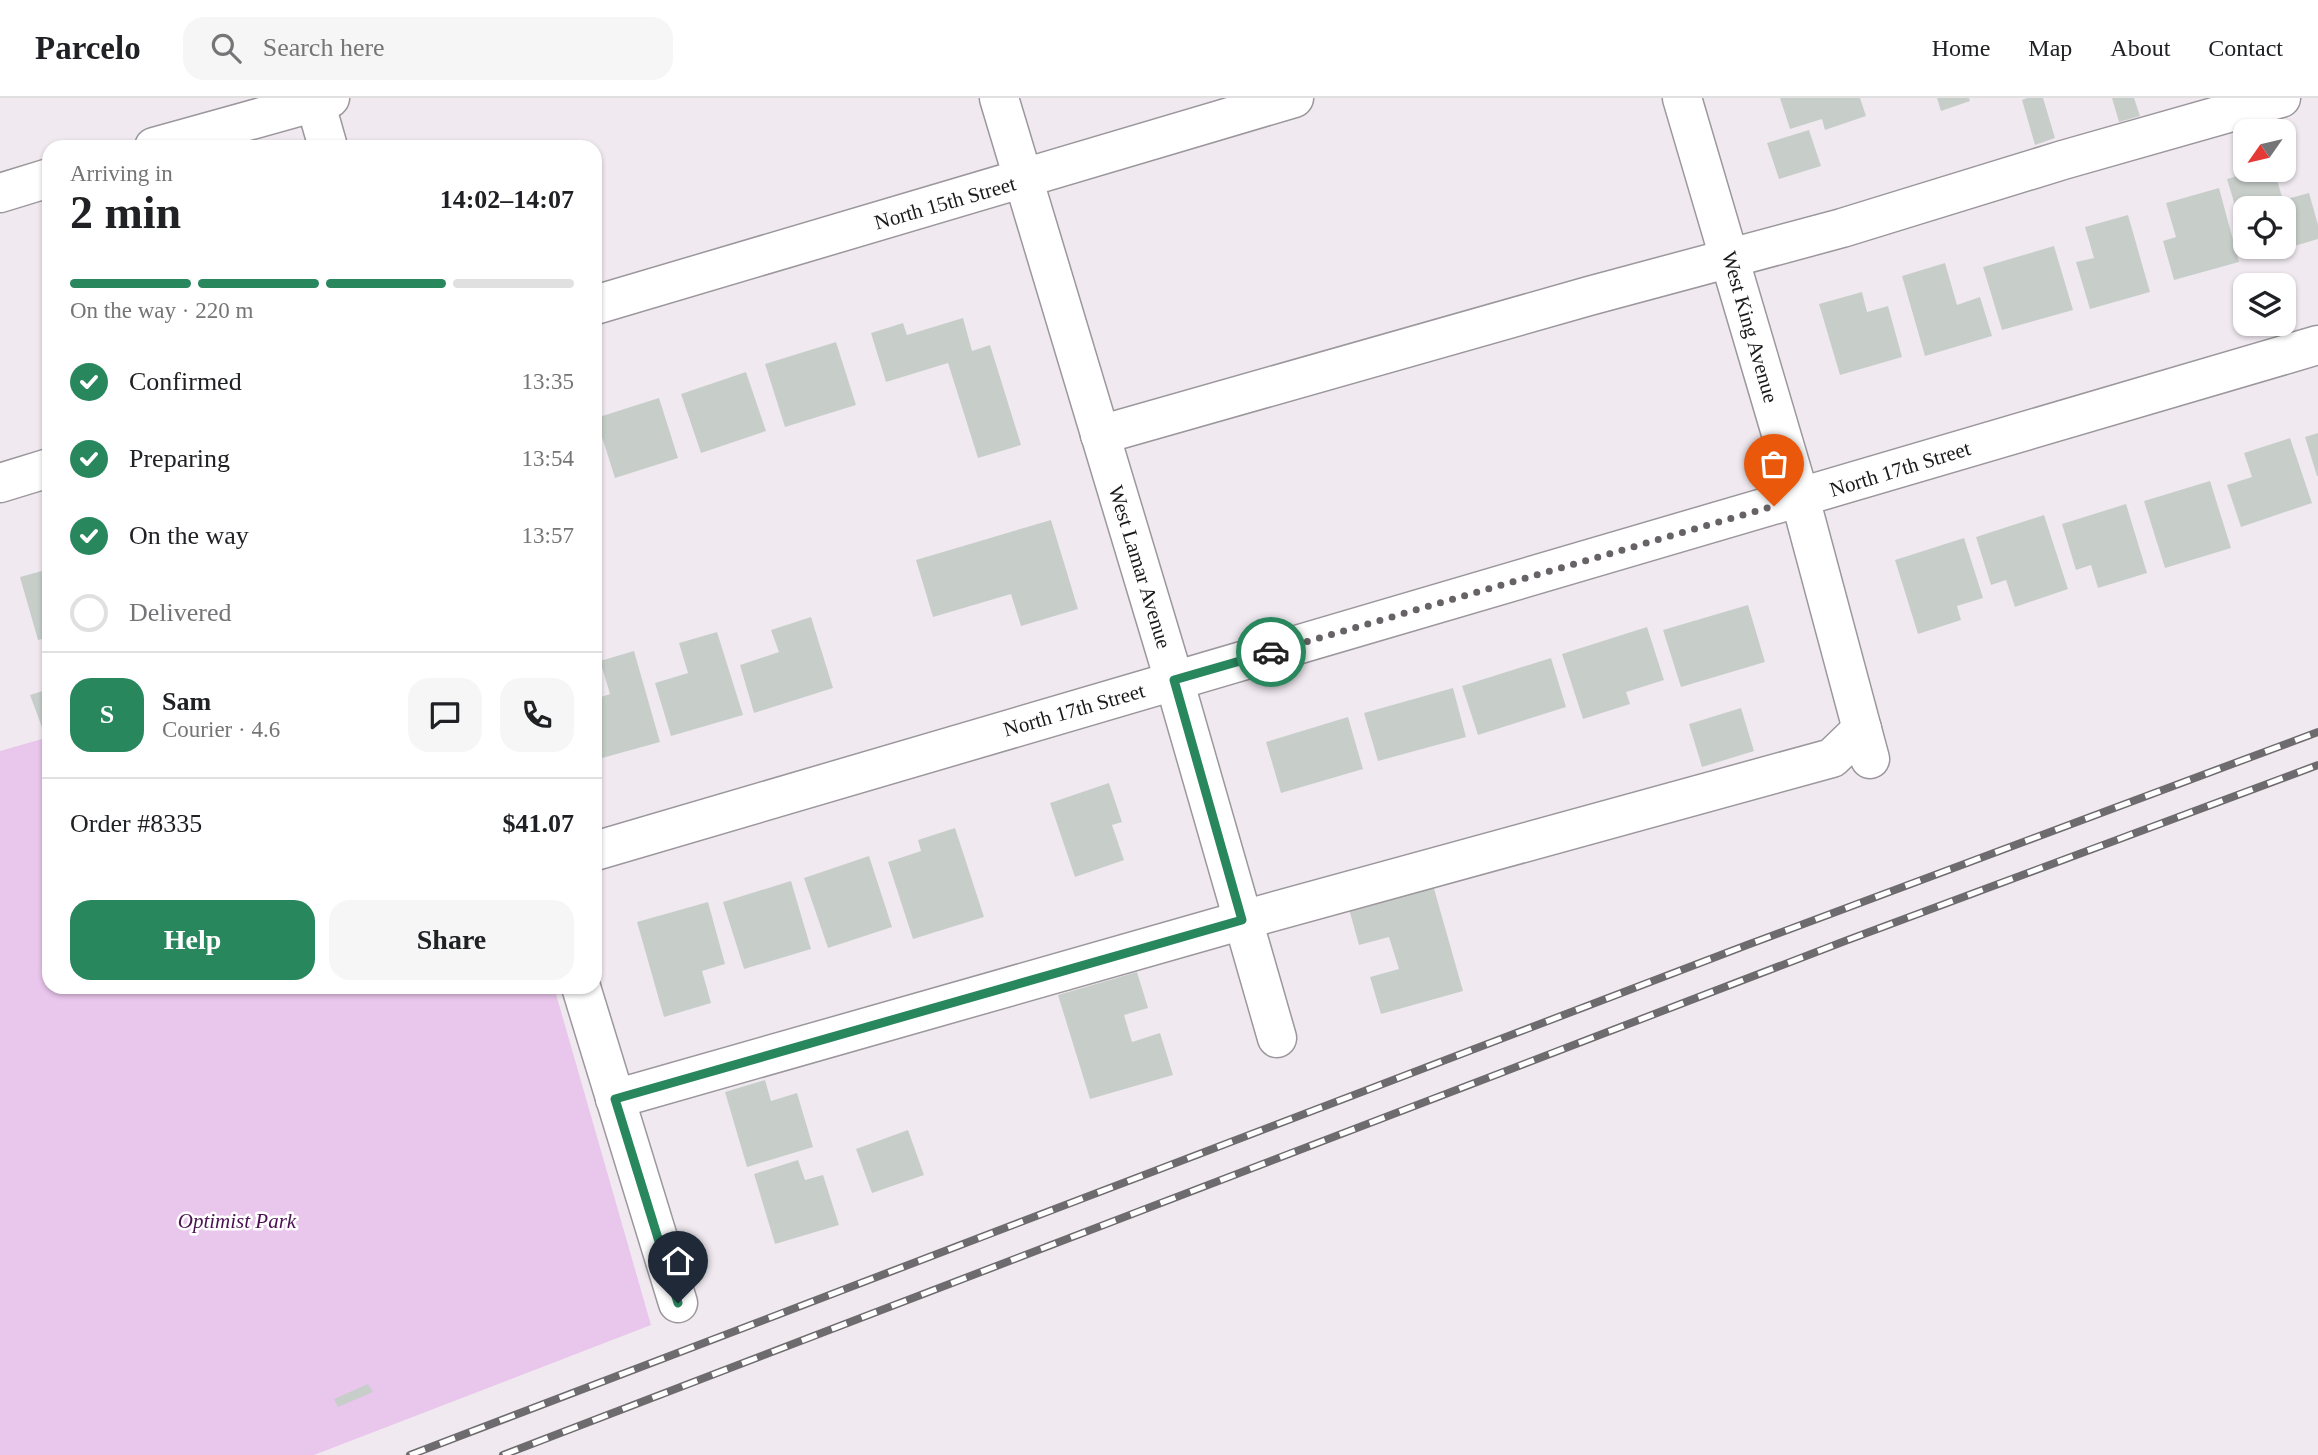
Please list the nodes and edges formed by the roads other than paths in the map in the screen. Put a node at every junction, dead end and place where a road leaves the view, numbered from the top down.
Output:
1 (999, 98) edge
2 (1294, 98) edge
3 (1682, 98) edge
4 (2281, 98) edge
5 (320, 99) edge
6 (178, 140) edge
7 (327, 140) edge
8 (42, 180) edge
9 (1023, 180) junction
10 (0, 192) edge
11 (1730, 259) junction
12 (602, 303) edge
13 (2318, 345) edge
14 (1100, 435) junction
15 (42, 470) edge
16 (0, 483) edge
17 (1800, 499) junction
18 (1174, 680) junction
19 (602, 849) edge
20 (1242, 920) junction
21 (583, 994) edge
22 (1277, 1038) dead end
23 (615, 1099) junction
24 (678, 1303) dead end

1 - 9 street, West Lamar Avenue
2 - 9 street, North 15th Street
3 - 11 street, West King Avenue
4 - 11 street
5 - 6 street
5 - 7 street
8 - 10 street
9 - 12 street, North 15th Street
9 - 14 street, West Lamar Avenue
11 - 14 street
11 - 17 street, West King Avenue
13 - 17 street, North 17th Street
14 - 18 street, West Lamar Avenue
15 - 16 street
17 - 18 street, North 17th Street
17 - 20 street, West King Avenue
18 - 19 street, North 17th Street
18 - 20 street, West Lamar Avenue
20 - 22 street, West Lamar Avenue
20 - 23 street
21 - 23 street
23 - 24 street

